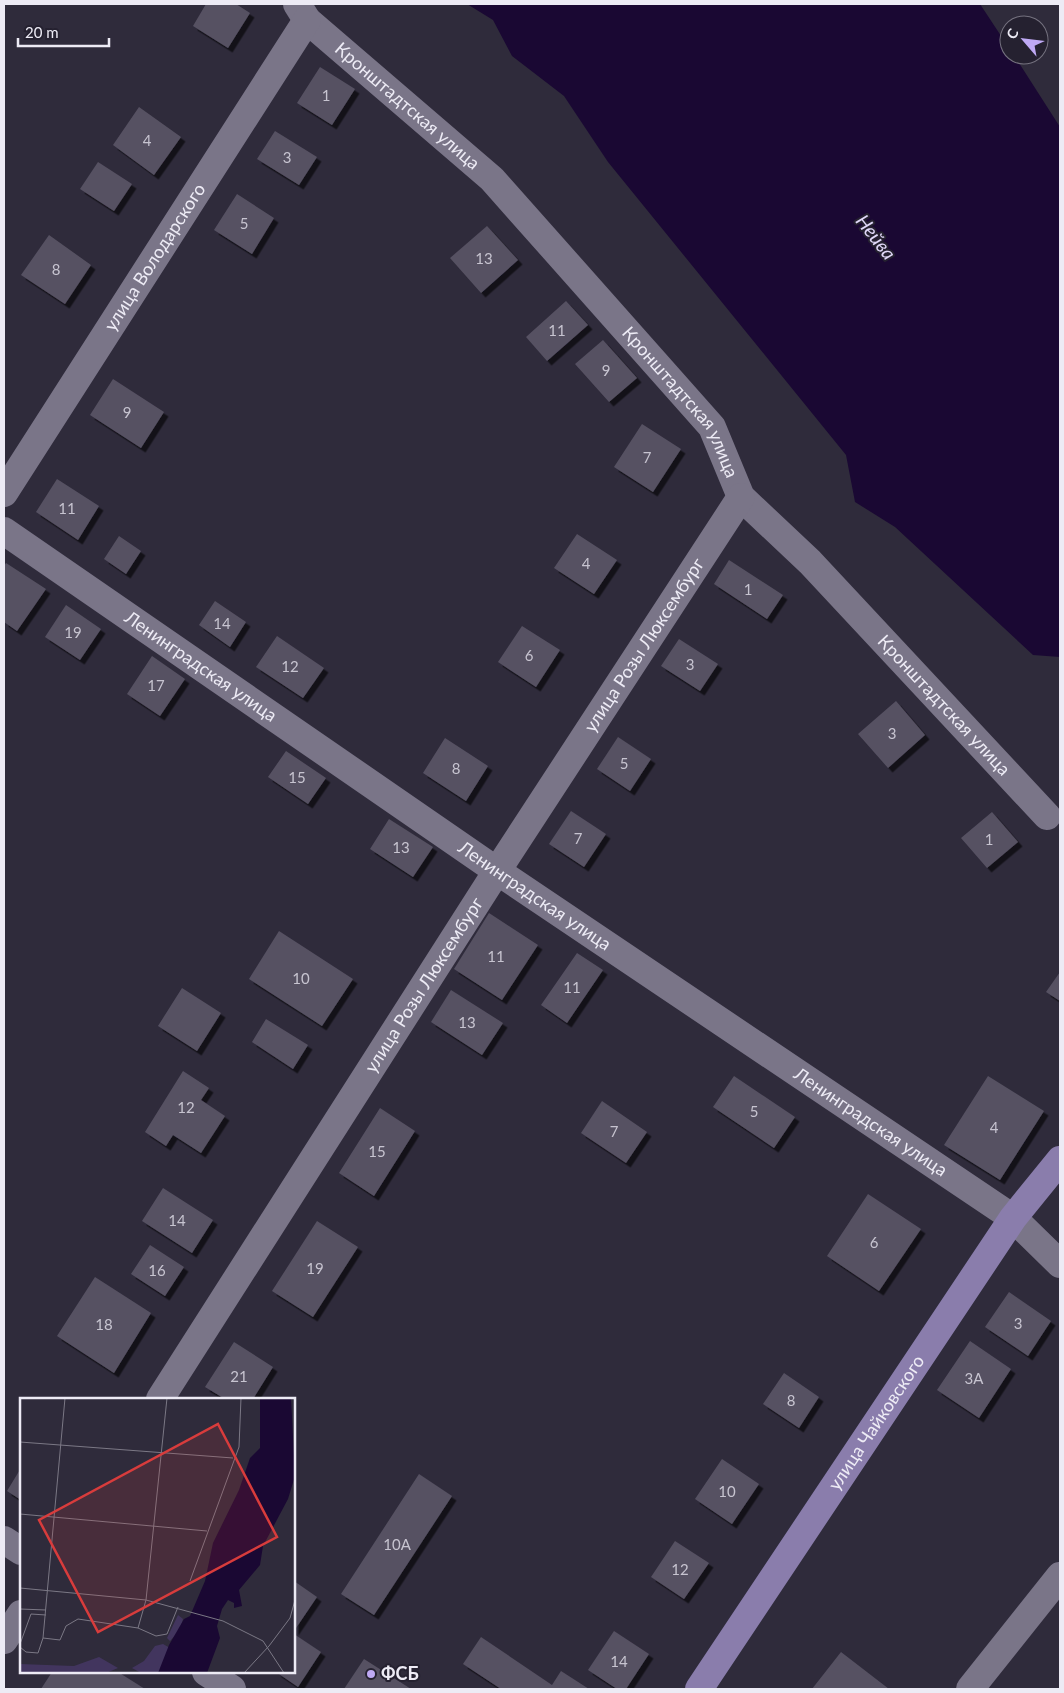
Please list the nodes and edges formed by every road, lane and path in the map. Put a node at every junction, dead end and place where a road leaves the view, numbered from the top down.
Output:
1 (302, 12) edge
2 (4, 493) edge
3 (741, 497) junction
4 (4, 531) edge
5 (1047, 816) dead end
6 (498, 871) junction
7 (1060, 1160) edge
8 (1013, 1218) junction
9 (1060, 1264) edge
10 (161, 1398) edge
11 (4, 1540) edge
12 (20, 1550) edge
13 (1060, 1576) edge
14 (20, 1616) edge
15 (4, 1640) edge
16 (208, 1673) edge
17 (232, 1689) edge
18 (699, 1689) edge
19 (970, 1689) edge

1 - 2 street, улица Володарского
1 - 3 street, Кронштадтская улица
3 - 5 street, Кронштадтская улица
3 - 6 street, улица Розы Люксембург
4 - 6 street, Ленинградская улица
6 - 8 street, Ленинградская улица
6 - 10 street, улица Розы Люксембург
7 - 8 main road, улица Чайковского
8 - 9 street, Ленинградская улица
8 - 18 main road, улица Чайковского
11 - 12 street
13 - 19 street
14 - 15 street
16 - 17 street

